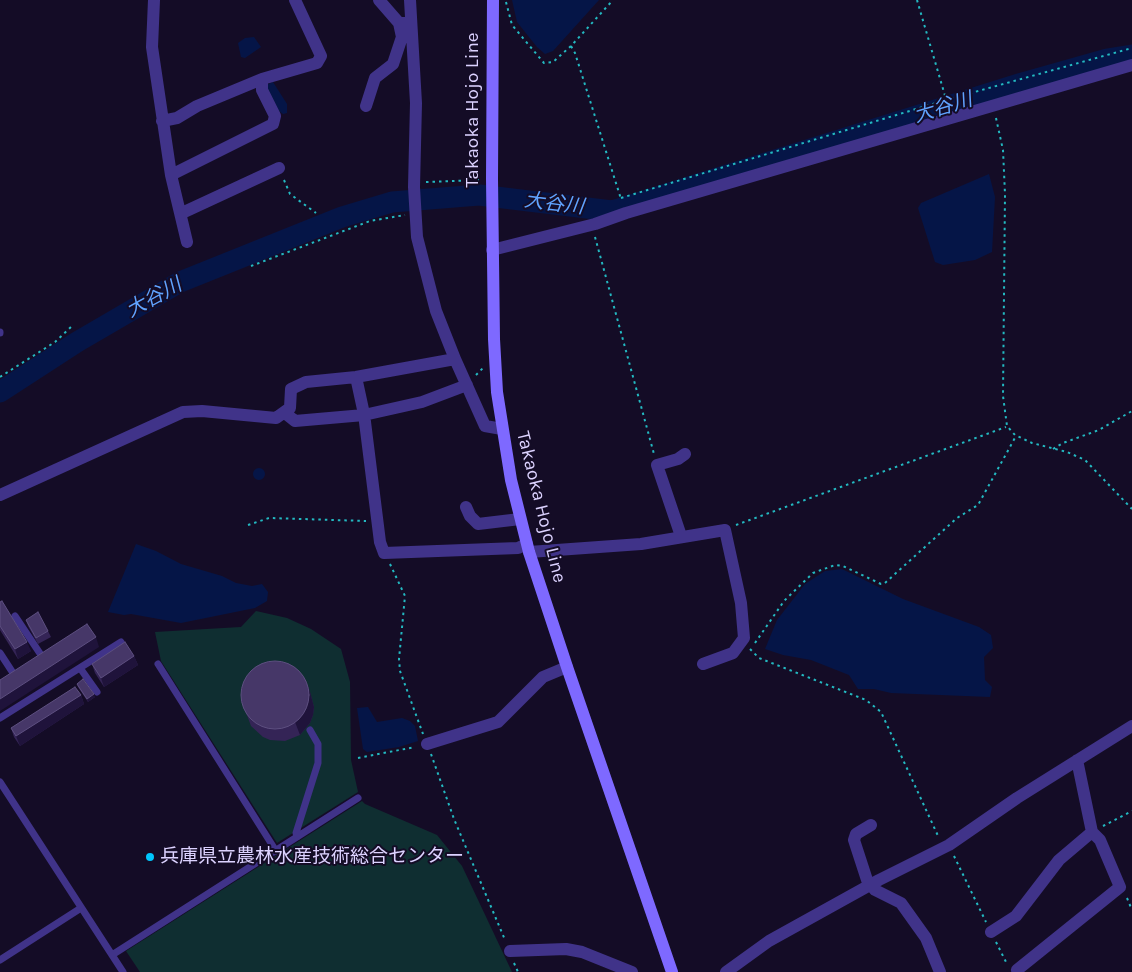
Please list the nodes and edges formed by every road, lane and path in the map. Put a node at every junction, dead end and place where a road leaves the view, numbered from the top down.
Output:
1 (154, 0) edge
2 (295, 0) edge
3 (380, 0) edge
4 (410, 0) edge
5 (494, 0) edge
6 (506, 0) edge
7 (613, 0) edge
8 (917, 0) edge
9 (404, 23) junction
10 (571, 46) junction
11 (1132, 48) edge
12 (1132, 65) edge
13 (262, 79) junction
14 (946, 100) junction
15 (947, 104) dead end
16 (366, 106) dead end
17 (993, 106) junction
18 (162, 122) junction
19 (279, 168) joint
20 (171, 175) junction
21 (414, 182) junction
22 (492, 182) junction
23 (182, 213) junction
24 (316, 213) dead end
25 (416, 215) junction
26 (592, 225) junction
27 (187, 242) dead end
28 (492, 250) junction
29 (251, 266) dead end
30 (71, 327) dead end
31 (455, 358) junction
32 (495, 362) junction
33 (356, 377) junction
34 (0, 378) edge
35 (466, 384) junction
36 (1132, 412) edge
37 (285, 413) junction
38 (364, 415) junction
39 (1007, 426) junction
40 (502, 429) junction
41 (1016, 436) junction
42 (1053, 449) junction
43 (685, 454) dead end
44 (657, 465) junction
45 (0, 494) edge
46 (466, 507) dead end
47 (1132, 509) edge
48 (520, 519) junction
49 (376, 521) junction
50 (248, 525) dead end
51 (725, 530) junction
52 (681, 536) junction
53 (528, 548) junction
54 (384, 553) junction
55 (15, 616) dead end
56 (121, 642) edge
57 (747, 643) junction
58 (49, 650) edge
59 (0, 653) edge
60 (42, 655) junction
61 (34, 659) edge
62 (158, 664) dead end
63 (703, 664) dead end
64 (567, 667) junction
65 (20, 668) edge
66 (80, 668) junction
67 (97, 692) dead end
68 (0, 718) edge
69 (1132, 726) edge
70 (310, 730) dead end
71 (427, 744) junction
72 (358, 758) dead end
73 (1077, 760) junction
74 (0, 782) edge
75 (358, 798) dead end
76 (1132, 811) edge
77 (871, 825) dead end
78 (1092, 832) junction
79 (297, 837) junction
80 (946, 846) junction
81 (276, 851) junction
82 (871, 885) junction
83 (81, 908) junction
84 (991, 932) junction
85 (510, 951) junction
86 (112, 955) junction
87 (0, 960) edge
88 (610, 968) edge
89 (1013, 970) edge
90 (123, 972) edge
91 (518, 972) edge
92 (632, 972) edge
93 (672, 972) edge
94 (726, 972) edge
95 (940, 972) edge

1 - 18 street
2 - 13 street
3 - 9 street
4 - 9 street
5 - 22 main road, Takaoka Hojo Line
6 - 10 path
7 - 10 path
8 - 14 path
9 - 16 street
9 - 21 street
10 - 14 path
11 - 14 path
12 - 17 street
13 - 18 street
13 - 20 street
14 - 15 path
17 - 26 street
17 - 39 path
18 - 20 street
19 - 23 street
19 - 24 path
20 - 23 street
21 - 22 path
21 - 25 street
22 - 28 main road, Takaoka Hojo Line
23 - 27 street
25 - 29 path
25 - 31 street
26 - 28 street
26 - 44 path
28 - 32 main road, Takaoka Hojo Line
30 - 34 path
31 - 33 street
31 - 35 street
32 - 35 path
32 - 40 main road, Takaoka Hojo Line
33 - 37 street
33 - 38 street
35 - 38 street
35 - 40 street
36 - 42 path
37 - 38 street
37 - 45 street
38 - 49 street
39 - 41 path
39 - 51 path
40 - 48 main road, Takaoka Hojo Line
41 - 42 path
41 - 57 path
42 - 47 path
43 - 44 street
44 - 52 street
46 - 48 street
48 - 53 main road, Takaoka Hojo Line
49 - 50 path
49 - 54 street
51 - 52 street
51 - 57 street
52 - 53 street
53 - 54 street
53 - 64 main road, Takaoka Hojo Line
54 - 71 path
55 - 60 lane
56 - 66 lane
57 - 63 street
57 - 80 path
58 - 60 lane
59 - 65 lane
60 - 61 lane
62 - 81 lane
64 - 71 street
64 - 93 main road, Takaoka Hojo Line
66 - 67 lane
66 - 68 lane
69 - 73 street
70 - 79 lane
71 - 72 path
71 - 85 path
73 - 78 street
73 - 80 street
74 - 83 lane
75 - 79 lane
76 - 78 path
77 - 82 street
78 - 84 street
78 - 89 street
79 - 81 lane
80 - 82 street
80 - 84 path
81 - 86 lane
82 - 94 street
82 - 95 street
83 - 86 lane
83 - 87 lane
84 - 89 path
85 - 88 street
85 - 91 path
86 - 90 lane
88 - 92 street

